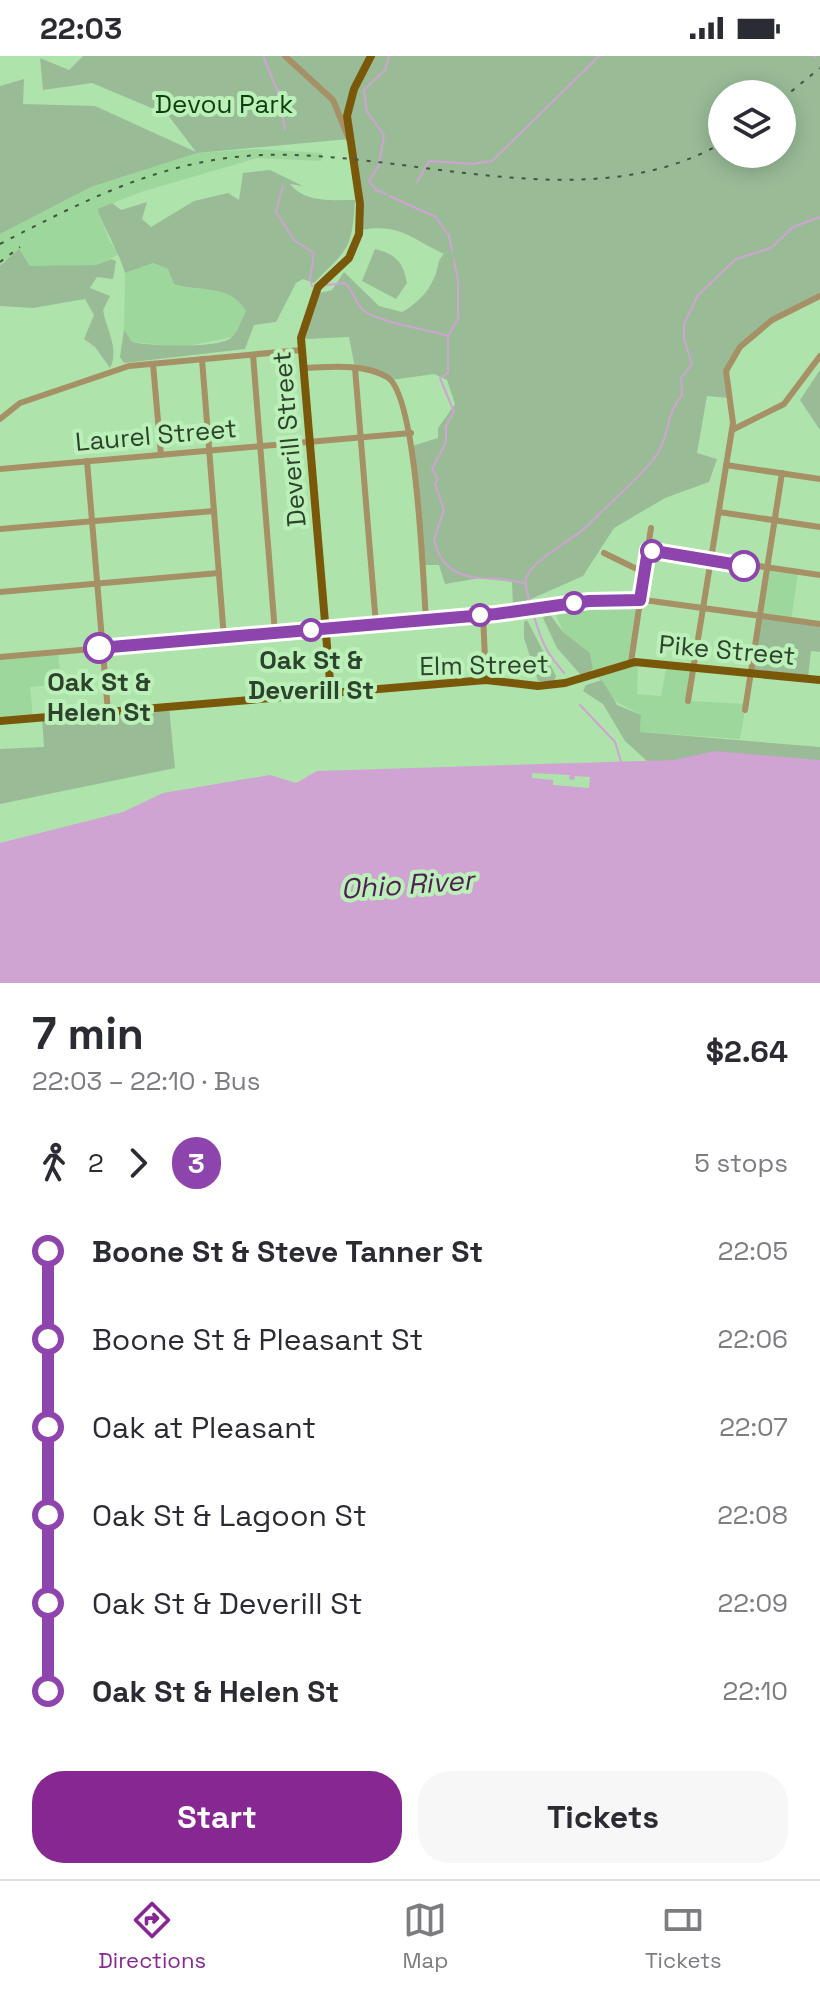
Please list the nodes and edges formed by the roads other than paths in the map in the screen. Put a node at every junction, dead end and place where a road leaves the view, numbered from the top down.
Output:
1 (371, 56) edge
2 (284, 59) edge
3 (349, 139) junction
4 (820, 296) edge
5 (301, 350) junction
6 (253, 355) junction
7 (820, 356) edge
8 (202, 359) junction
9 (153, 364) junction
10 (303, 368) junction
11 (355, 368) junction
12 (0, 419) edge
13 (732, 430) junction
14 (411, 433) junction
15 (361, 438) junction
16 (310, 442) junction
17 (260, 447) junction
18 (209, 451) junction
19 (161, 455) junction
20 (87, 461) junction
21 (726, 465) junction
22 (0, 469) edge
23 (782, 473) junction
24 (820, 479) edge
25 (214, 511) junction
26 (719, 512) junction
27 (92, 521) junction
28 (775, 521) junction
29 (820, 527) edge
30 (651, 528) dead end
31 (0, 529) edge
32 (648, 550) junction
33 (604, 553) dead end
34 (711, 561) junction
35 (767, 570) junction
36 (219, 573) junction
37 (645, 573) junction
38 (820, 575) edge
39 (97, 584) junction
40 (0, 592) edge
41 (640, 600) junction
42 (703, 609) junction
43 (483, 615) junction
44 (760, 618) junction
45 (426, 620) junction
46 (820, 624) edge
47 (376, 625) junction
48 (325, 629) junction
49 (275, 633) junction
50 (224, 638) junction
51 (102, 648) junction
52 (0, 657) edge
53 (631, 662) junction
54 (693, 666) junction
55 (751, 672) junction
56 (486, 680) junction
57 (820, 680) edge
58 (331, 693) junction
59 (688, 701) dead end
60 (745, 710) dead end
61 (108, 712) junction
62 (0, 721) edge

1 - 3 main road, Deverill Street
2 - 3 street
3 - 5 main road, Deverill Street
4 - 13 street
5 - 6 street
5 - 10 main road, Deverill Street
6 - 8 street
6 - 17 street
7 - 13 street
8 - 9 street
8 - 18 street
9 - 12 street
9 - 19 street
10 - 11 street
10 - 16 main road, Deverill Street
11 - 14 street
11 - 15 street
13 - 21 street
14 - 15 street, Laurel Street
14 - 45 street
15 - 16 street, Laurel Street
15 - 47 street
16 - 17 street, Laurel Street
16 - 48 main road, Deverill Street
17 - 18 street, Laurel Street
17 - 49 street
18 - 19 street, Laurel Street
18 - 25 street
19 - 20 street, Laurel Street
20 - 22 street, Laurel Street
20 - 27 street
21 - 23 street
21 - 26 street
23 - 24 street
23 - 28 street
25 - 27 street
25 - 36 street
26 - 28 street
26 - 34 street
27 - 31 street
27 - 39 street
28 - 29 street
28 - 35 street
30 - 32 street
32 - 34 street
32 - 37 street
33 - 37 street
34 - 35 street
34 - 42 street
35 - 38 street
35 - 44 street
36 - 39 street
36 - 50 street
37 - 41 street
39 - 40 street
39 - 51 street
41 - 42 street
41 - 43 street
41 - 53 street
42 - 44 street
42 - 54 street
43 - 45 street
43 - 56 street
44 - 46 street
44 - 55 street
45 - 47 street
47 - 48 street
48 - 49 street
48 - 58 main road, Deverill Street
49 - 50 street
50 - 51 street
51 - 52 street
51 - 61 street
53 - 54 main road, Pike Street
53 - 56 main road, Elm Street
54 - 55 main road, Pike Street
54 - 59 street
55 - 57 main road, Pike Street
55 - 60 street
56 - 58 main road, Elm Street
58 - 61 main road, Elm Street
61 - 62 main road, Elm Street

